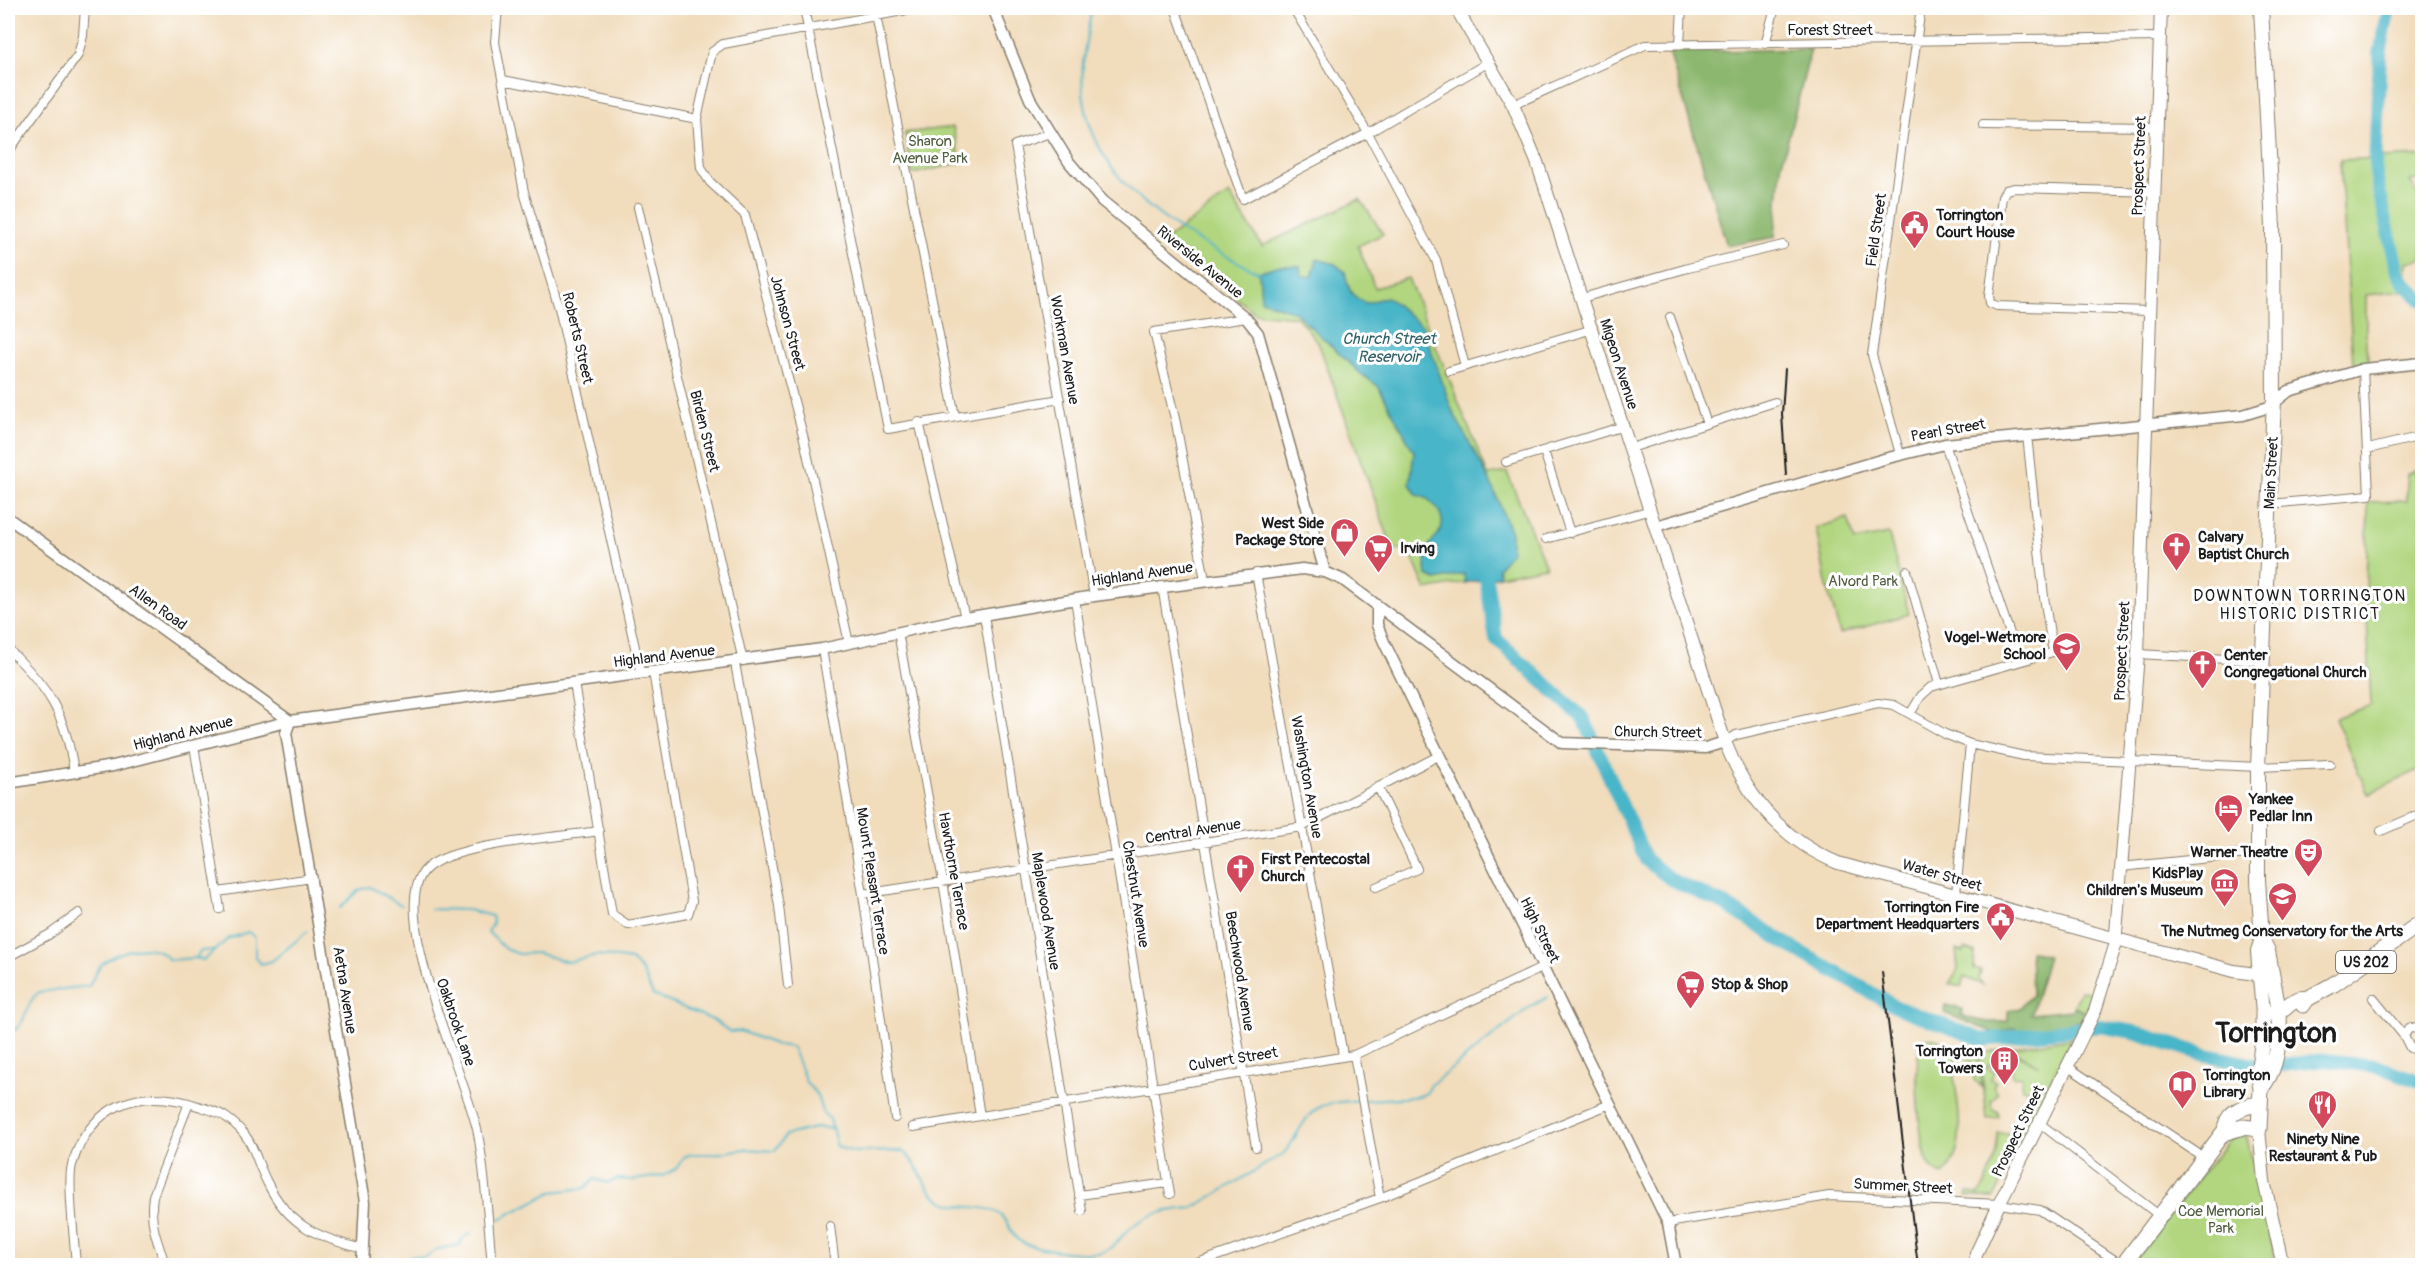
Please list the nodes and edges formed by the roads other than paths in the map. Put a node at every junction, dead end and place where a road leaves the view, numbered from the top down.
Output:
1 (85, 8) edge
2 (498, 8) edge
3 (804, 8) edge
4 (919, 8) edge
5 (1009, 8) edge
6 (1174, 8) edge
7 (1293, 8) edge
8 (1456, 8) edge
9 (1682, 8) edge
10 (1775, 8) edge
11 (1921, 8) edge
12 (2161, 8) edge
13 (2261, 8) edge
14 (994, 11) edge
15 (876, 15) junction
16 (808, 28) junction
17 (2160, 37) junction
18 (1916, 42) junction
19 (1680, 44) junction
20 (1765, 44) junction
21 (1489, 62) junction
22 (503, 80) junction
23 (1513, 105) junction
24 (697, 119) junction
25 (1983, 125) dead end
26 (2155, 127) junction
27 (1368, 133) junction
28 (1050, 134) junction
29 (8, 152) edge
30 (2154, 192) junction
31 (638, 207) dead end
32 (1783, 245) dead end
33 (1582, 298) junction
34 (2149, 311) junction
35 (1671, 317) dead end
36 (1246, 318) junction
37 (1593, 329) junction
38 (2422, 363) edge
39 (1466, 366) junction
40 (2363, 369) junction
41 (1449, 371) dead end
42 (1060, 399) junction
43 (2274, 400) junction
44 (1775, 402) dead end
45 (955, 416) junction
46 (918, 422) junction
47 (2145, 423) junction
48 (1707, 424) junction
49 (1624, 426) junction
50 (2027, 435) junction
51 (2422, 436) edge
52 (1945, 444) junction
53 (1631, 448) junction
54 (2367, 449) junction
55 (1544, 451) junction
56 (1900, 454) junction
57 (1506, 462) dead end
58 (2269, 504) junction
59 (1651, 510) junction
60 (8, 518) edge
61 (1656, 526) junction
62 (1570, 533) junction
63 (1546, 539) dead end
64 (1907, 571) dead end
65 (1325, 572) junction
66 (1256, 573) junction
67 (1205, 580) junction
68 (1162, 586) junction
69 (1094, 596) junction
70 (1075, 599) junction
71 (1377, 607) junction
72 (984, 615) junction
73 (965, 618) junction
74 (898, 632) junction
75 (849, 643) junction
76 (8, 649) edge
77 (822, 650) junction
78 (2138, 654) junction
79 (2019, 660) junction
80 (2262, 661) junction
81 (739, 662) junction
82 (653, 672) junction
83 (641, 674) junction
84 (574, 683) junction
85 (1939, 684) junction
86 (1910, 714) junction
87 (290, 721) junction
88 (1725, 742) junction
89 (1970, 744) junction
90 (194, 745) junction
91 (1440, 755) junction
92 (2129, 762) junction
93 (2330, 764) dead end
94 (2258, 767) junction
95 (74, 772) junction
96 (8, 783) edge
97 (1378, 787) junction
98 (2422, 813) edge
99 (1302, 827) junction
100 (599, 831) junction
101 (2380, 831) dead end
102 (1206, 844) junction
103 (2258, 853) junction
104 (1115, 856) junction
105 (2121, 867) junction
106 (1026, 868) junction
107 (312, 878) junction
108 (943, 881) junction
109 (1376, 887) dead end
110 (218, 892) junction
111 (863, 894) junction
112 (1956, 894) junction
113 (220, 909) dead end
114 (79, 913) dead end
115 (2422, 922) edge
116 (2115, 937) junction
117 (8, 957) edge
118 (1542, 968) junction
119 (2266, 976) junction
120 (788, 985) dead end
121 (2373, 998) dead end
122 (2281, 1013) junction
123 (2263, 1014) junction
124 (2422, 1029) edge
125 (2404, 1036) junction
126 (2271, 1037) junction
127 (2422, 1051) edge
128 (1343, 1055) junction
129 (1354, 1055) junction
130 (2067, 1066) junction
131 (1243, 1071) junction
132 (1153, 1086) junction
133 (2261, 1096) junction
134 (1064, 1101) junction
135 (189, 1103) junction
136 (1610, 1104) junction
137 (980, 1116) junction
138 (895, 1118) dead end
139 (2038, 1122) junction
140 (913, 1126) dead end
141 (2259, 1129) junction
142 (2225, 1131) junction
143 (1256, 1147) dead end
144 (2203, 1157) junction
145 (1168, 1183) junction
146 (1170, 1194) dead end
147 (1079, 1195) junction
148 (1380, 1198) junction
149 (1999, 1204) junction
150 (1082, 1211) dead end
151 (2160, 1216) junction
152 (1668, 1224) junction
153 (830, 1226) dead end
154 (363, 1249) junction
155 (1208, 1262) edge
156 (2122, 1265) edge
157 (76, 1266) edge
158 (166, 1266) edge
159 (362, 1266) edge
160 (492, 1266) edge
161 (835, 1266) edge
162 (1189, 1266) edge
163 (1676, 1266) edge
164 (1975, 1266) edge
165 (2283, 1266) edge

1 - 29 street
2 - 22 street, Roberts Street
3 - 16 street
4 - 15 street
5 - 14 street
6 - 27 street
7 - 27 street
8 - 21 main road, Migeon Avenue
9 - 19 street
10 - 20 street
11 - 18 street, Field Street
12 - 17 main road, Prospect Street
13 - 43 main road, Main Street
14 - 28 street, Riverside Avenue
15 - 16 street
15 - 45 street
16 - 24 street, Johnson Street
16 - 46 street
17 - 18 street, Forest Street
17 - 26 main road, Prospect Street
18 - 20 street, Forest Street
18 - 56 street, Field Street
19 - 20 street, Forest Street
19 - 23 street, Forest Street
21 - 23 main road, Migeon Avenue
21 - 27 street
22 - 24 street
22 - 83 street, Roberts Street
23 - 33 main road, Migeon Avenue
24 - 75 street, Johnson Street
25 - 26 street
26 - 30 main road, Prospect Street
27 - 39 street
28 - 36 street, Riverside Avenue
28 - 42 street, Workman Avenue
30 - 34 main road, Prospect Street
30 - 34 street
31 - 81 street, Birden Street
32 - 33 street
33 - 37 main road, Migeon Avenue
34 - 47 main road, Prospect Street
35 - 48 street
36 - 65 street, Riverside Avenue
36 - 67 street
37 - 39 street
37 - 49 main road, Migeon Avenue
38 - 40 street, Pearl Street
39 - 41 street
40 - 43 street, Pearl Street
40 - 54 street
42 - 45 street
42 - 69 street, Workman Avenue
43 - 47 street, Pearl Street
43 - 58 main road, Main Street
44 - 48 street
45 - 46 street
46 - 73 street
47 - 50 street, Pearl Street
47 - 78 main road, Prospect Street
48 - 53 street
49 - 53 main road, Migeon Avenue
49 - 55 street
50 - 52 street, Pearl Street
50 - 79 street
51 - 54 street
52 - 56 street, Pearl Street
52 - 79 street
53 - 59 main road, Migeon Avenue
54 - 58 street
55 - 57 street
55 - 62 street
56 - 61 street, Pearl Street
58 - 80 main road, Main Street
59 - 61 main road, Migeon Avenue
59 - 62 street
60 - 87 street, Allen Road
61 - 88 main road, Migeon Avenue
62 - 63 street
64 - 85 street
65 - 66 street, Highland Avenue
65 - 71 street, Church Street
66 - 67 street, Highland Avenue
66 - 99 street, Washington Avenue
67 - 68 street, Highland Avenue
68 - 69 street, Highland Avenue
68 - 102 street, Beechwood Avenue
69 - 70 street, Highland Avenue
70 - 72 street, Highland Avenue
70 - 104 street, Chestnut Avenue
71 - 88 street, Church Street
71 - 91 street, High Street
72 - 73 street, Highland Avenue
72 - 106 street, Maplewood Avenue
73 - 74 street, Highland Avenue
74 - 75 street, Highland Avenue
74 - 108 street, Hawthorne Terrace
75 - 77 street, Highland Avenue
76 - 95 street
77 - 81 street, Highland Avenue
77 - 111 street, Mount Pleasant Terrace
78 - 80 street
78 - 92 main road, Prospect Street
79 - 85 street
80 - 94 main road, Main Street
81 - 82 street, Highland Avenue
81 - 120 street, Birden Street
82 - 83 street, Highland Avenue
82 - 100 street
83 - 84 street, Highland Avenue
84 - 87 street, Highland Avenue
84 - 100 street
85 - 86 street
86 - 88 street, Church Street
86 - 89 street, Church Street
87 - 90 street, Highland Avenue
87 - 107 street, Aetna Avenue
88 - 112 main road, Water Street
89 - 92 street, Church Street
89 - 112 street
90 - 95 street, Highland Avenue
90 - 110 street
91 - 97 street, Central Avenue
91 - 118 street, High Street
92 - 94 street, Church Street
92 - 105 main road, Prospect Street
93 - 94 street, Church Street
94 - 103 main road, Main Street
95 - 96 street, Highland Avenue
97 - 99 street, Central Avenue
97 - 109 street
98 - 101 street
99 - 102 street, Central Avenue
99 - 128 street, Washington Avenue
100 - 160 street, Oakbrook Lane
102 - 104 street, Central Avenue
102 - 131 street, Beechwood Avenue
103 - 105 street
103 - 119 main road, Main Street
104 - 106 street, Central Avenue
104 - 132 street, Chestnut Avenue
105 - 116 main road, Prospect Street
106 - 108 street, Central Avenue
106 - 134 street, Maplewood Avenue
107 - 110 street
107 - 154 street, Aetna Avenue
108 - 111 street, Central Avenue
108 - 137 street, Hawthorne Terrace
110 - 113 street
111 - 138 street, Mount Pleasant Terrace
112 - 116 main road, Water Street
114 - 117 street
115 - 122 highway, US 202
116 - 119 main road, Water Street
116 - 130 main road, Prospect Street
118 - 129 street, Culvert Street
118 - 136 street, High Street
119 - 122 main road, Main Street
119 - 123 main road, Main Street
121 - 125 street
122 - 123 highway, US 202
122 - 126 highway, Main Street
123 - 126 highway, Main Street
124 - 125 street
125 - 127 street
126 - 133 highway, Main Street
128 - 129 street, Culvert Street
128 - 131 street, Culvert Street
129 - 148 street
130 - 139 main road, Prospect Street
130 - 144 street
131 - 132 street, Culvert Street
131 - 143 street, Beechwood Avenue
132 - 134 street, Culvert Street
132 - 145 street, Chestnut Avenue
133 - 141 highway
133 - 142 highway
134 - 137 street, Culvert Street
134 - 147 street, Maplewood Avenue
135 - 154 street
135 - 157 street
135 - 158 street
136 - 148 street
136 - 152 street, High Street
137 - 140 street, Culvert Street
139 - 149 main road, Prospect Street
139 - 151 street
141 - 142 highway
141 - 165 main road
142 - 144 highway
144 - 151 highway
145 - 146 street, Chestnut Avenue
145 - 147 street
147 - 150 street, Maplewood Avenue
148 - 155 street
149 - 152 street, Summer Street
149 - 156 street, Summer Street
149 - 164 main road, Prospect Street
151 - 156 highway
152 - 163 street, High Street
153 - 161 street
154 - 159 street, Aetna Avenue
155 - 162 street

